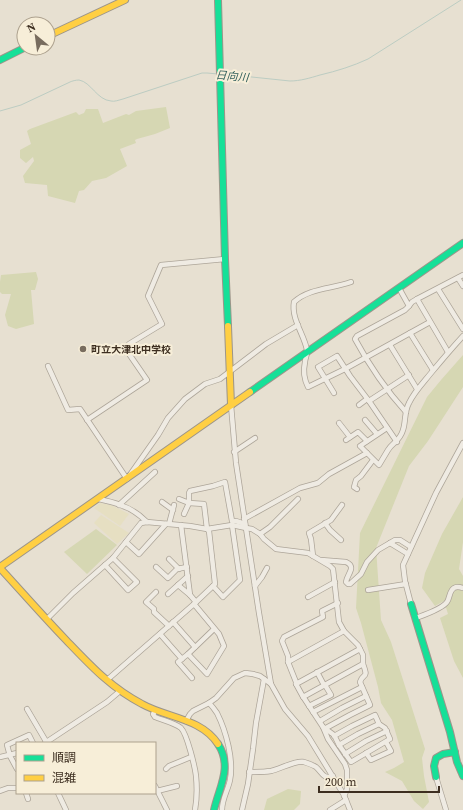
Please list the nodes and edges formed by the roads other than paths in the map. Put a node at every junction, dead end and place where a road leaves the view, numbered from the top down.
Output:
1 (125, 0) edge
2 (218, 0) edge
3 (56, 32) edge
4 (16, 52) edge
5 (0, 60) edge
6 (463, 243) edge
7 (225, 259) junction
8 (463, 275) edge
9 (458, 278) junction
10 (351, 282) dead end
11 (463, 286) edge
12 (399, 288) junction
13 (438, 289) junction
14 (418, 299) junction
15 (410, 306) junction
16 (430, 322) junction
17 (298, 325) junction
18 (463, 329) edge
19 (410, 333) junction
20 (463, 336) edge
21 (390, 345) junction
22 (308, 352) junction
23 (448, 352) junction
24 (365, 358) junction
25 (48, 366) dead end
26 (345, 369) junction
27 (433, 370) junction
28 (229, 371) junction
29 (409, 375) junction
30 (325, 379) junction
31 (388, 389) junction
32 (418, 390) junction
33 (334, 393) dead end
34 (368, 400) junction
35 (231, 405) junction
36 (359, 405) dead end
37 (406, 412) junction
38 (87, 420) junction
39 (365, 420) dead end
40 (339, 423) dead end
41 (387, 428) junction
42 (377, 434) junction
43 (350, 437) junction
44 (255, 438) dead end
45 (346, 440) dead end
46 (366, 442) junction
47 (397, 442) junction
48 (463, 443) edge
49 (234, 452) junction
50 (367, 453) junction
51 (373, 460) junction
52 (155, 472) dead end
53 (126, 479) junction
54 (354, 488) dead end
55 (99, 498) junction
56 (179, 499) dead end
57 (298, 499) dead end
58 (162, 502) dead end
59 (189, 503) junction
60 (119, 504) junction
61 (342, 506) dead end
62 (184, 514) dead end
63 (147, 522) junction
64 (325, 523) junction
65 (167, 524) junction
66 (245, 524) junction
67 (181, 525) junction
68 (232, 525) junction
69 (207, 529) junction
70 (260, 534) junction
71 (341, 540) dead end
72 (126, 542) junction
73 (390, 544) junction
74 (411, 547) junction
75 (408, 554) junction
76 (313, 556) junction
77 (113, 558) junction
78 (169, 559) dead end
79 (320, 560) junction
80 (105, 565) junction
81 (0, 567) edge
82 (156, 567) dead end
83 (187, 567) junction
84 (267, 568) dead end
85 (179, 569) junction
86 (188, 576) junction
87 (335, 582) junction
88 (406, 584) junction
89 (178, 585) junction
90 (213, 586) junction
91 (255, 586) junction
92 (463, 588) edge
93 (368, 590) dead end
94 (156, 592) dead end
95 (168, 594) dead end
96 (190, 595) junction
97 (308, 597) dead end
98 (195, 603) junction
99 (338, 603) junction
100 (411, 604) joint
101 (416, 618) junction
102 (47, 619) junction
103 (171, 624) junction
104 (214, 629) junction
105 (344, 631) junction
106 (160, 634) junction
107 (195, 647) junction
108 (360, 649) junction
109 (188, 654) junction
110 (182, 659) junction
111 (288, 662) junction
112 (363, 664) junction
113 (317, 672) junction
114 (192, 678) dead end
115 (264, 679) junction
116 (107, 680) junction
117 (271, 684) junction
118 (296, 684) junction
119 (325, 685) junction
120 (362, 687) junction
121 (120, 691) junction
122 (366, 696) junction
123 (303, 697) junction
124 (209, 703) junction
125 (309, 706) junction
126 (27, 708) dead end
127 (155, 710) junction
128 (313, 712) junction
129 (186, 721) junction
130 (320, 721) junction
131 (379, 724) junction
132 (325, 727) junction
133 (387, 731) junction
134 (334, 736) junction
135 (32, 742) edge
136 (45, 742) edge
137 (47, 742) edge
138 (386, 742) junction
139 (339, 745) junction
140 (455, 752) junction
141 (16, 753) edge
142 (366, 753) junction
143 (345, 754) junction
144 (10, 756) junction
145 (191, 757) junction
146 (0, 758) edge
147 (460, 762) edge
148 (16, 767) edge
149 (166, 768) dead end
150 (249, 772) junction
151 (333, 776) junction
152 (463, 776) edge
153 (436, 777) joint
154 (177, 786) dead end
155 (16, 788) edge
156 (156, 788) edge
157 (0, 791) edge
158 (26, 794) edge
159 (58, 794) edge
160 (345, 798) junction
161 (28, 799) dead end
162 (66, 810) edge
163 (166, 810) edge
164 (195, 810) edge
165 (214, 810) edge
166 (222, 810) edge
167 (242, 810) edge
168 (330, 810) edge
169 (350, 810) edge
170 (446, 810) edge

1 - 3 street
2 - 7 street
4 - 5 street
6 - 12 street
7 - 28 street
7 - 38 street
8 - 9 street
9 - 11 street
9 - 13 street
10 - 17 street
12 - 15 street
12 - 22 street
13 - 14 street
13 - 18 street
14 - 15 street
14 - 16 street
15 - 24 street
16 - 19 street
16 - 23 street
17 - 22 street
17 - 28 street
19 - 21 street
19 - 27 street
20 - 23 street
21 - 24 street
21 - 29 street
22 - 30 street
22 - 35 street
23 - 27 street
24 - 26 street
24 - 31 street
25 - 38 street
26 - 30 street
26 - 30 street
26 - 34 street
27 - 32 street
28 - 35 street
28 - 53 street
29 - 31 street
29 - 32 street
30 - 33 street
31 - 34 street
31 - 37 street
32 - 37 street
34 - 36 street
34 - 41 street
35 - 49 street
35 - 53 street
37 - 47 street
38 - 53 street
39 - 42 street
40 - 43 street
41 - 42 street
41 - 47 street
42 - 46 street
43 - 45 street
43 - 46 street
44 - 49 street
46 - 50 street
47 - 51 street
48 - 74 street
49 - 66 street
50 - 51 street
50 - 66 street
51 - 54 street
52 - 60 street
53 - 55 street
55 - 60 street
55 - 81 street
56 - 59 street
57 - 70 street
58 - 65 street
59 - 62 street
59 - 66 street
59 - 69 street
60 - 63 street
61 - 64 street
63 - 65 street
63 - 72 street
64 - 71 street
64 - 76 street
65 - 67 street
65 - 72 street
66 - 68 street
66 - 70 street
66 - 91 street
67 - 69 street
67 - 83 street
68 - 69 street
68 - 90 street
69 - 90 street
70 - 76 street
72 - 77 street
73 - 74 street
73 - 75 street
73 - 79 street
74 - 75 street
75 - 88 street
76 - 79 street
77 - 80 street
77 - 80 street
78 - 85 street
79 - 87 street
80 - 102 street
81 - 102 street
82 - 85 street
83 - 85 street
83 - 86 street
84 - 91 street
86 - 89 street
86 - 96 street
87 - 97 street
87 - 99 street
88 - 93 street
88 - 100 street
89 - 95 street
89 - 96 street
90 - 98 street
91 - 117 street
92 - 101 street
94 - 103 street
96 - 98 street
98 - 103 street
98 - 104 street
99 - 105 street
99 - 111 street
100 - 101 street
101 - 140 street
102 - 116 street
103 - 106 street
103 - 107 street
104 - 107 street
104 - 109 street
105 - 108 street
105 - 111 street
106 - 110 street
106 - 116 street
107 - 109 street
108 - 112 street
108 - 113 street
109 - 110 street
110 - 114 street
111 - 118 street
112 - 119 street
112 - 120 street
113 - 118 street
113 - 119 street
115 - 117 street
115 - 124 street
115 - 150 street
116 - 121 street
117 - 151 street
118 - 123 street
119 - 123 street
119 - 125 street
120 - 122 street
120 - 128 street
121 - 127 street
121 - 137 street
122 - 130 street
122 - 132 street
123 - 125 street
124 - 129 street
124 - 166 street
125 - 128 street
126 - 136 street
127 - 129 street
127 - 145 street
128 - 130 street
129 - 165 street
130 - 132 street
131 - 133 street
131 - 134 street
131 - 139 street
132 - 134 street
132 - 160 street
133 - 138 street
133 - 143 street
134 - 139 street
135 - 144 street
138 - 142 street
138 - 142 street
139 - 143 street
140 - 147 street
140 - 153 street
141 - 144 street
142 - 143 street
144 - 146 street
144 - 148 street
145 - 149 street
145 - 164 street
147 - 152 street
150 - 151 street
150 - 167 street
151 - 160 street
153 - 170 street
154 - 156 street
155 - 157 street
156 - 163 street
158 - 161 street
159 - 162 street
160 - 168 street
160 - 169 street

